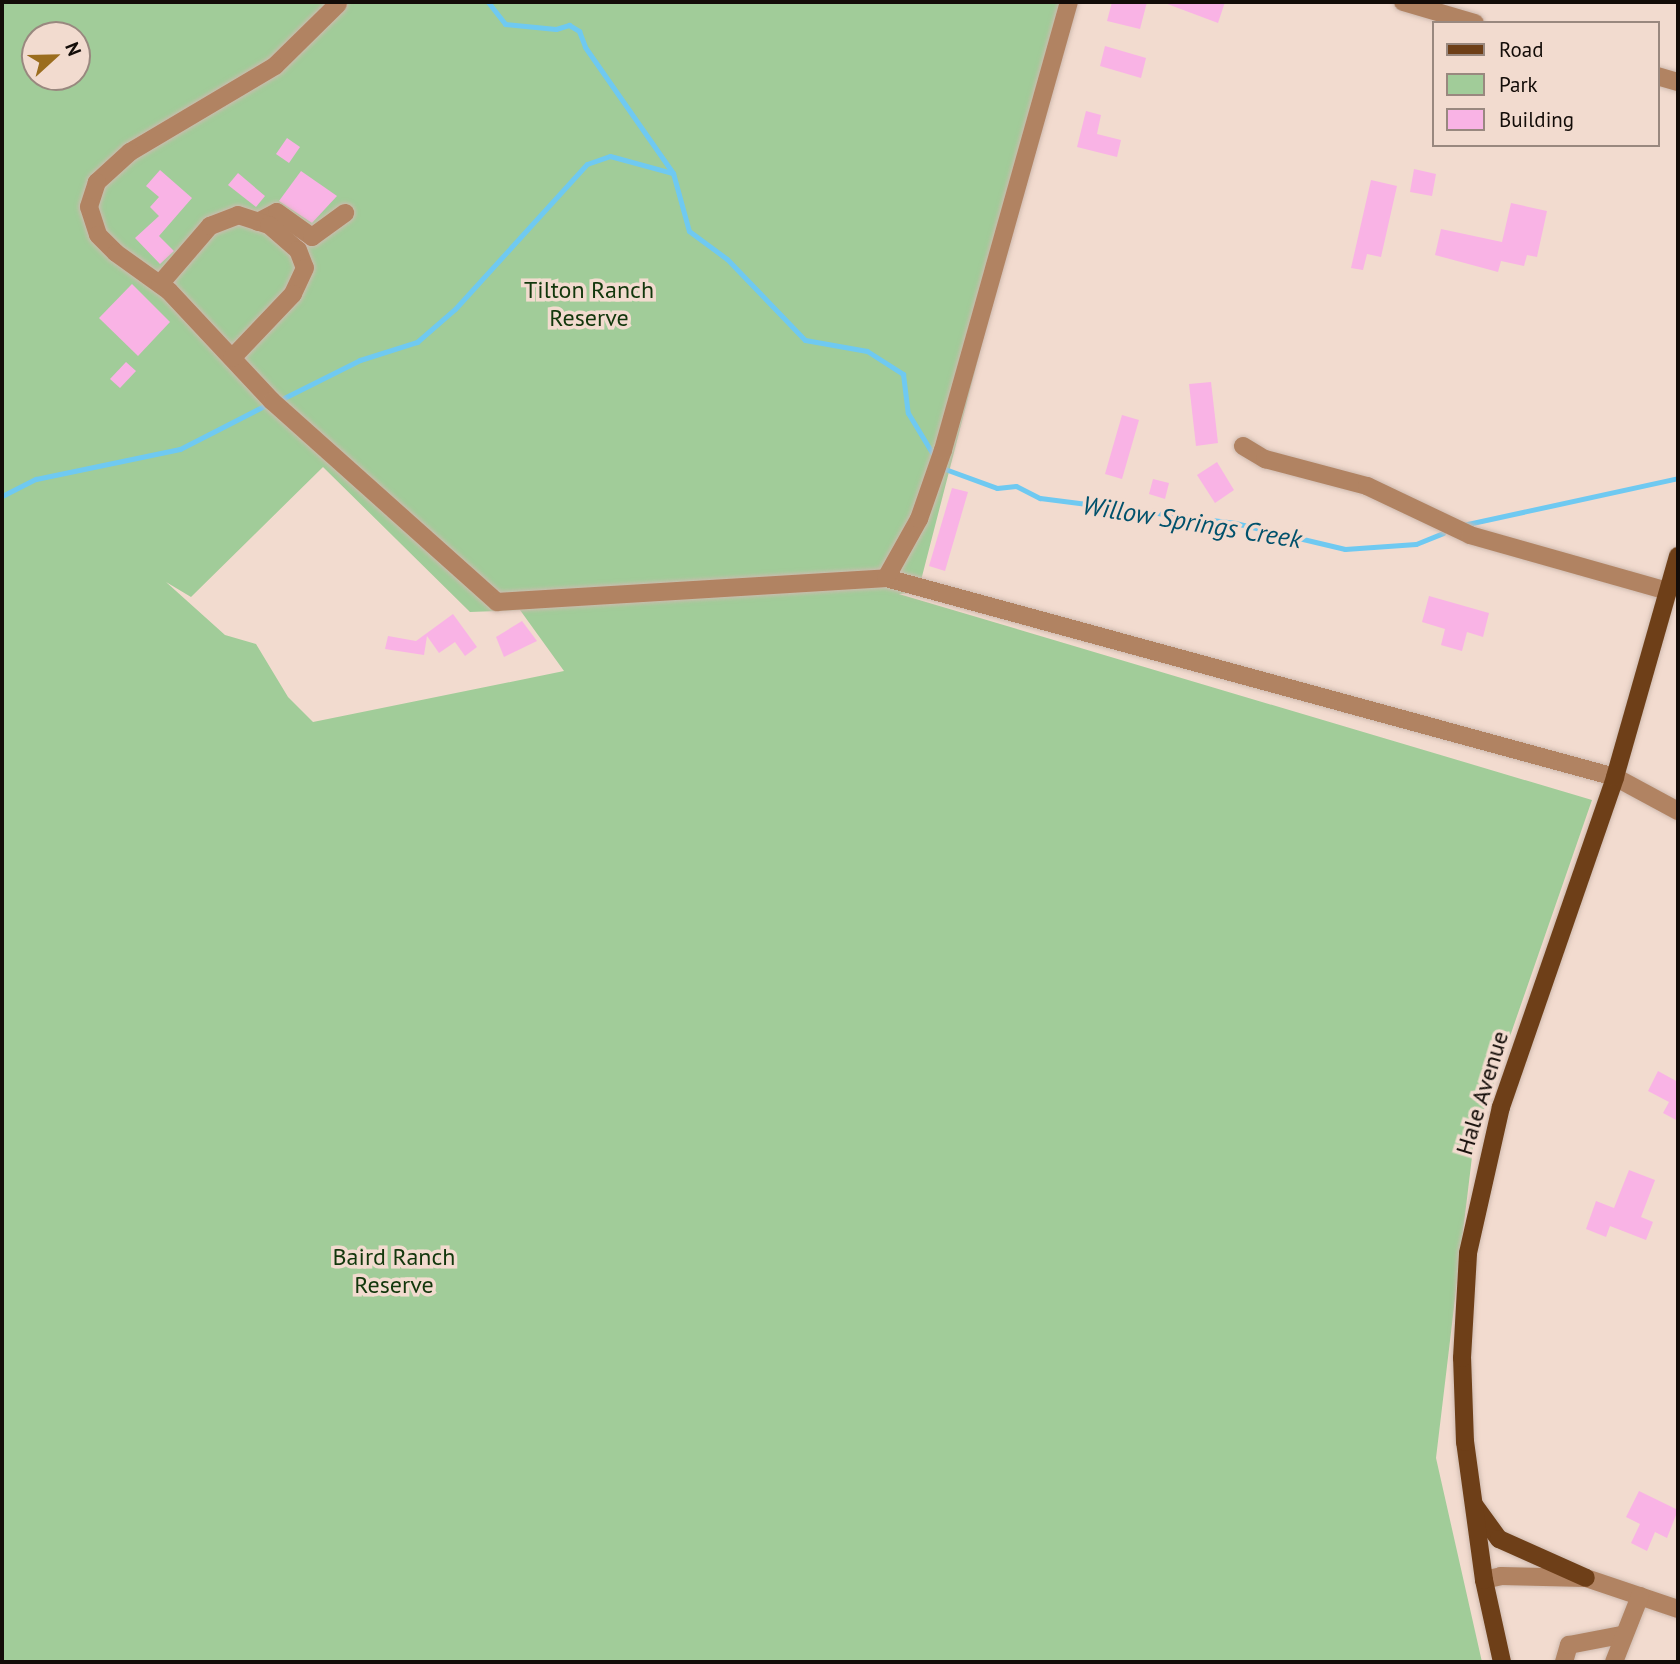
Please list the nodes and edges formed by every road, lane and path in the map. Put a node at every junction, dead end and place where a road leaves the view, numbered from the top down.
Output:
1 (1069, 2) edge
2 (1402, 2) edge
3 (338, 4) dead end
4 (1468, 21) edge
5 (1659, 77) edge
6 (1678, 82) edge
7 (345, 213) dead end
8 (258, 222) junction
9 (160, 284) junction
10 (232, 358) junction
11 (1243, 446) dead end
12 (1678, 556) edge
13 (886, 578) junction
14 (1668, 592) junction
15 (1615, 776) junction
16 (1678, 811) edge
17 (1474, 1504) junction
18 (1586, 1578) junction
19 (1484, 1580) junction
20 (1640, 1596) junction
21 (1678, 1609) edge
22 (1621, 1635) junction
23 (1502, 1662) edge
24 (1564, 1662) edge
25 (1614, 1662) edge

1 - 13 street
2 - 4 street
3 - 9 street
5 - 6 street
7 - 8 street
8 - 9 street
8 - 10 street
9 - 10 street
10 - 13 street
11 - 14 street
12 - 14 main road, Hale Avenue
13 - 15 street
14 - 15 main road, Hale Avenue
15 - 16 street
15 - 17 main road, Hale Avenue
17 - 18 main road
17 - 19 main road, Hale Avenue
18 - 19 street
18 - 20 street
19 - 23 main road, Hale Avenue
20 - 21 street
20 - 22 street
22 - 24 street
22 - 25 street

